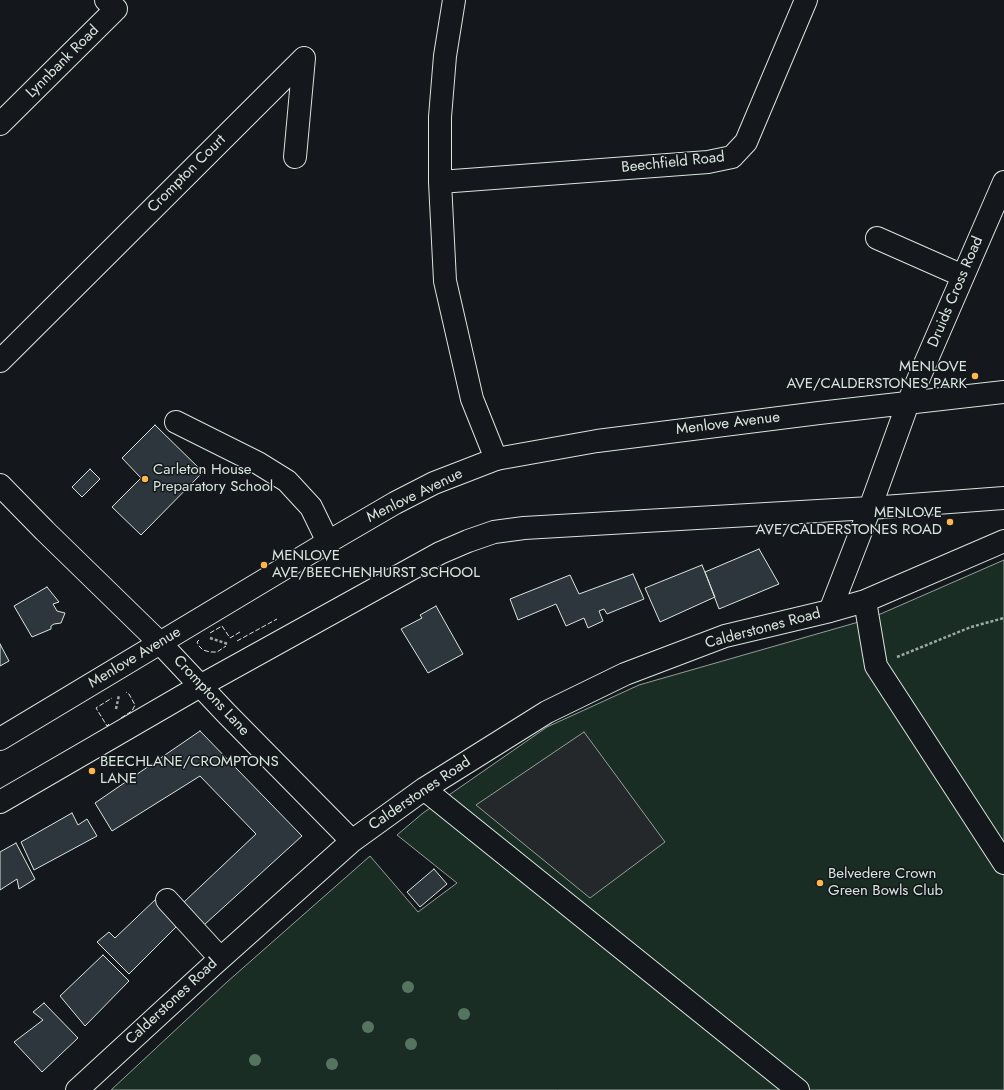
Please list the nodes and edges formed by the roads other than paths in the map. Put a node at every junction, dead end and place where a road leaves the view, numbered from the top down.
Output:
1 (106, 0) edge
2 (454, 0) edge
3 (806, 0) edge
4 (0, 124) edge
5 (295, 157) dead end
6 (440, 182) junction
7 (1004, 182) edge
8 (877, 238) dead end
9 (963, 276) junction
10 (0, 361) edge
11 (1004, 392) edge
12 (908, 403) junction
13 (176, 422) dead end
14 (496, 459) junction
15 (0, 485) edge
16 (1004, 498) edge
17 (870, 508) junction
18 (1004, 541) edge
19 (328, 542) junction
20 (865, 601) junction
21 (830, 611) junction
22 (160, 643) junction
23 (200, 686) junction
24 (0, 739) edge
25 (424, 789) junction
26 (0, 802) edge
27 (352, 841) junction
28 (1004, 863) edge
29 (166, 900) dead end
30 (220, 958) junction
31 (77, 1090) edge
32 (798, 1090) edge

1 - 4 main road, Lynnbank Road
2 - 6 main road
3 - 6 main road, Beechfield Road
5 - 10 main road, Crompton Court
6 - 14 main road
7 - 9 main road, Druids Cross Road
8 - 9 main road
9 - 12 main road, Druids Cross Road
11 - 12 main road, Menlove Avenue
12 - 14 main road, Menlove Avenue
12 - 17 main road, Druids Cross Road
13 - 19 main road
14 - 19 main road, Menlove Avenue
15 - 22 main road, Cromptons Lane
16 - 17 main road
17 - 21 main road, Calderstones Road
17 - 23 main road
18 - 20 main road, Calderstones Road
19 - 22 main road, Menlove Avenue
20 - 21 main road, Calderstones Road
20 - 28 main road
21 - 25 main road, Calderstones Road
22 - 23 main road, Cromptons Lane
22 - 24 main road, Menlove Avenue
23 - 26 main road
23 - 27 main road, Cromptons Lane
25 - 27 main road, Calderstones Road
25 - 32 main road
27 - 30 main road, Calderstones Road
29 - 30 main road
30 - 31 main road, Calderstones Road

